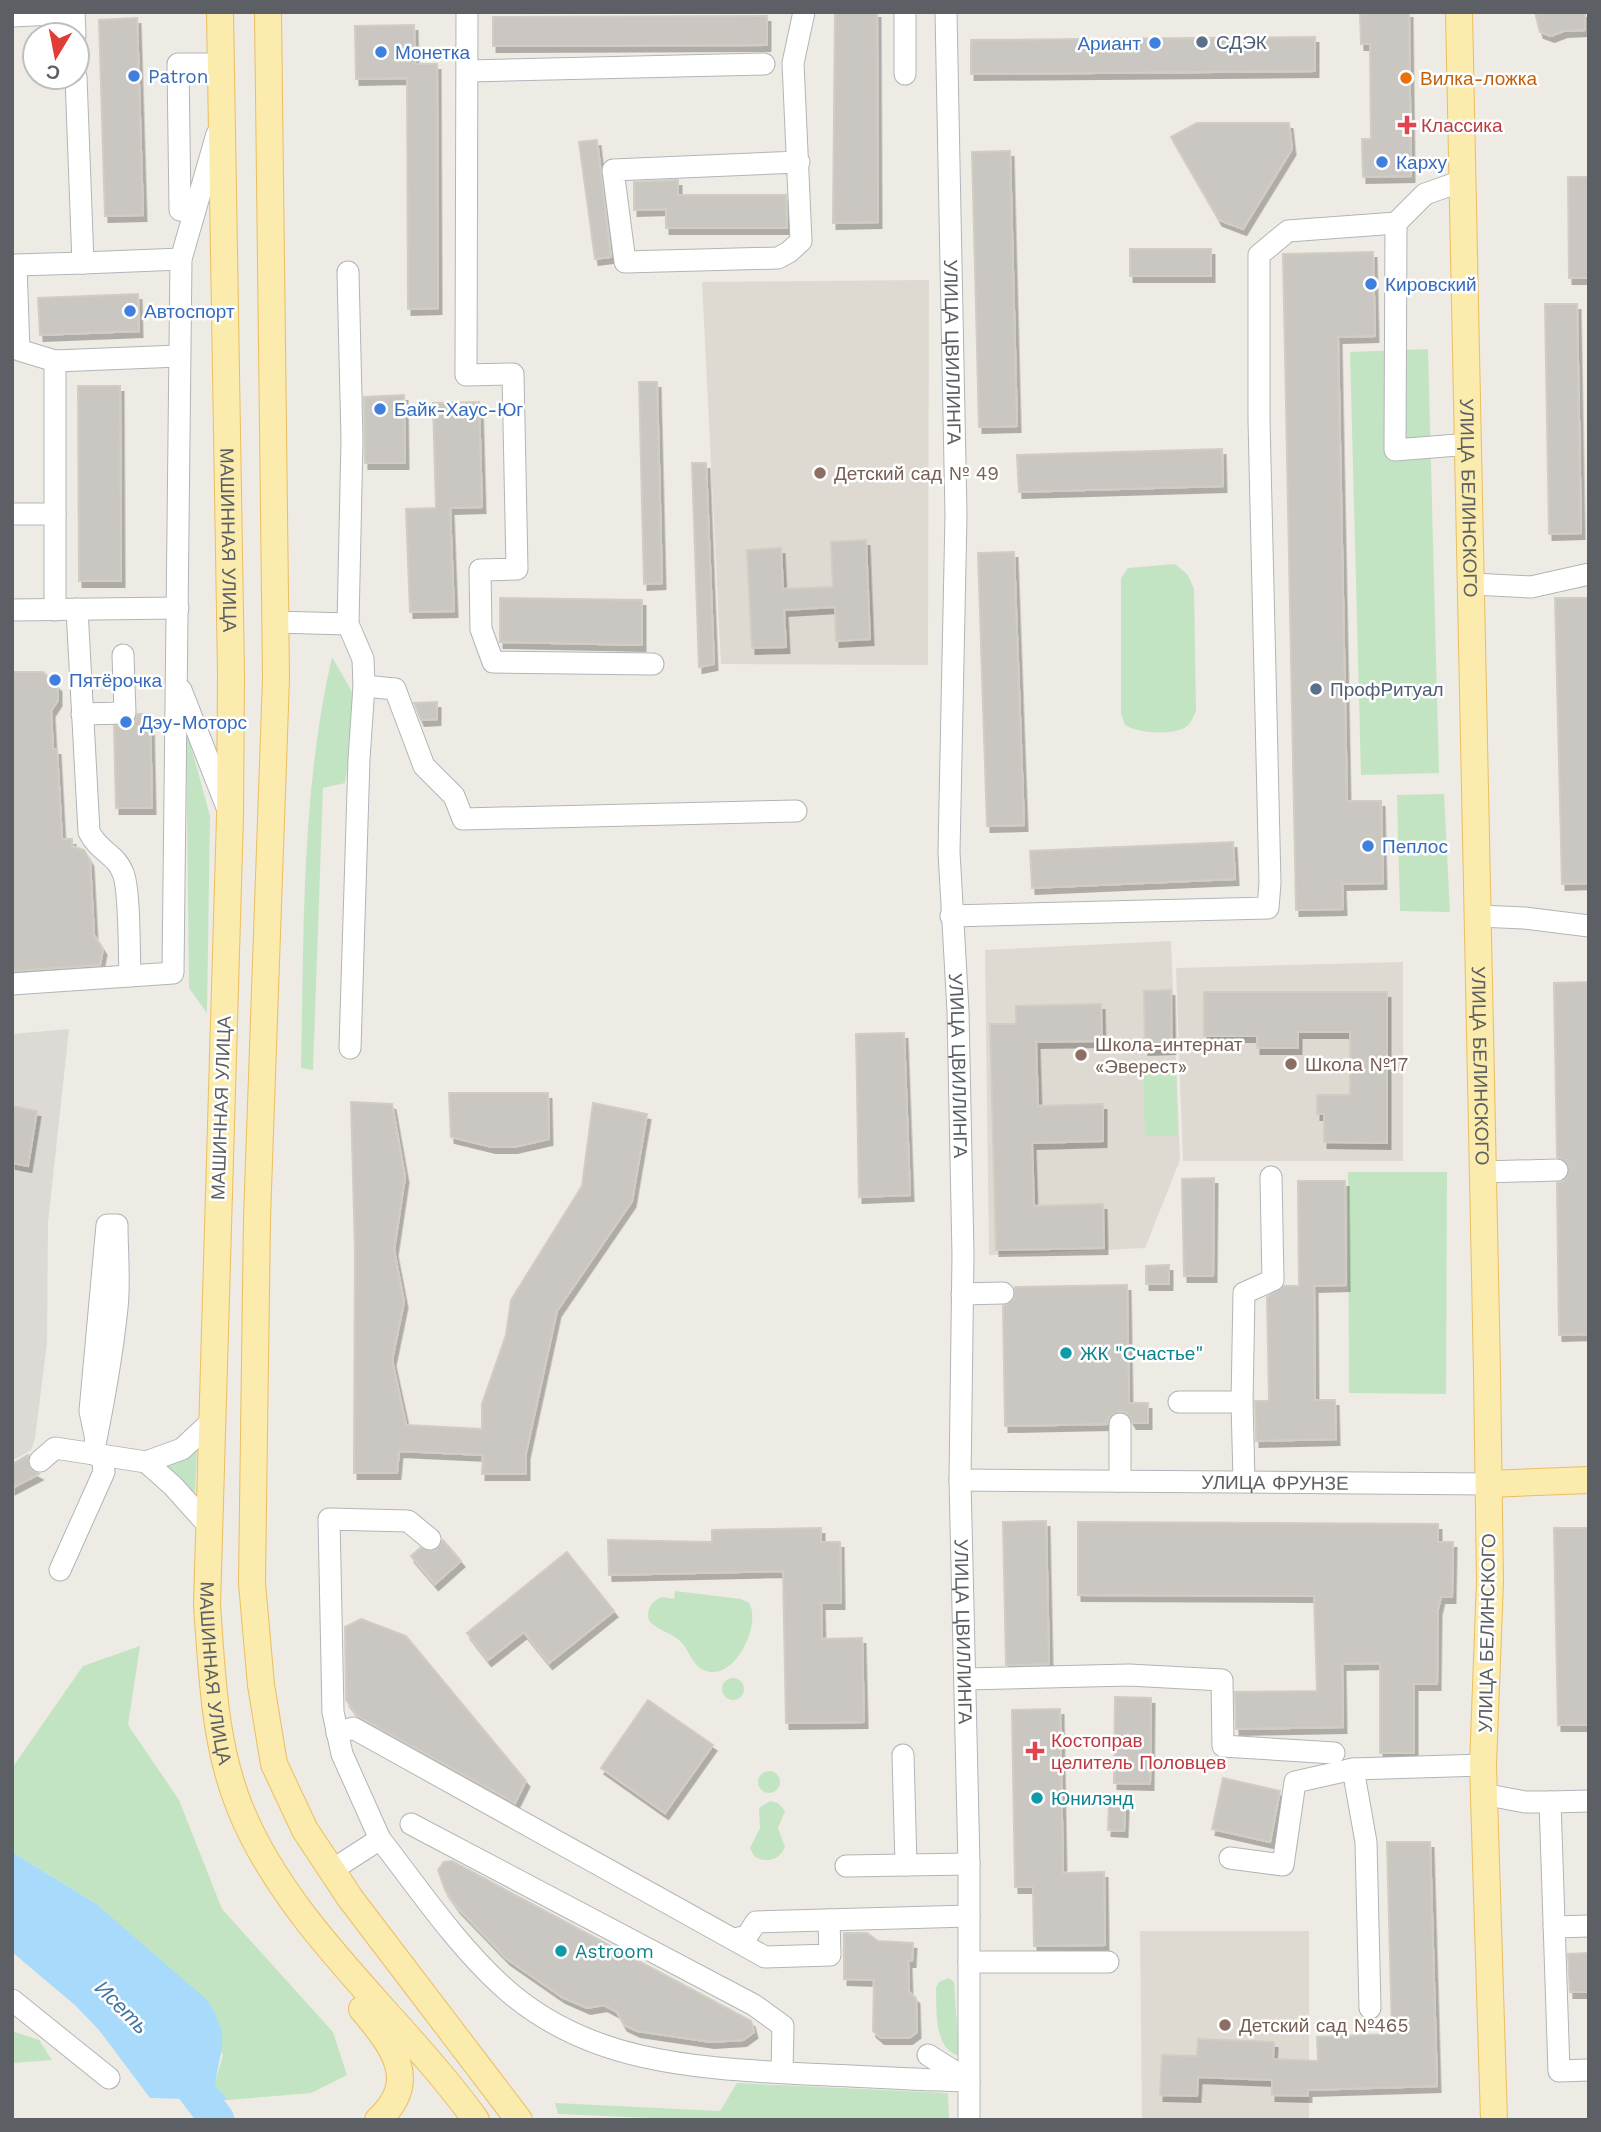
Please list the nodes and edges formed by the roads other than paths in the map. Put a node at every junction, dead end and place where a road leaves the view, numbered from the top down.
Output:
1 (220, 12) edge
2 (268, 12) edge
3 (467, 12) edge
4 (804, 12) edge
5 (905, 12) edge
6 (946, 12) edge
7 (1459, 12) edge
8 (74, 13) edge
9 (12, 16) edge
10 (221, 64) junction
11 (764, 64) dead end
12 (467, 71) junction
13 (905, 74) dead end
14 (77, 91) edge
15 (222, 118) junction
16 (799, 162) junction
17 (1462, 181) junction
18 (194, 214) junction
19 (1396, 223) junction
20 (181, 259) junction
21 (83, 263) junction
22 (348, 272) dead end
23 (179, 356) junction
24 (55, 361) junction
25 (1470, 444) junction
26 (12, 514) edge
27 (55, 514) junction
28 (1589, 575) edge
29 (1473, 584) junction
30 (178, 608) junction
31 (77, 609) junction
32 (12, 610) edge
33 (55, 610) junction
34 (275, 622) junction
35 (348, 624) junction
36 (122, 655) dead end
37 (653, 664) dead end
38 (176, 678) junction
39 (364, 686) junction
40 (82, 714) junction
41 (796, 811) dead end
42 (230, 816) junction
43 (951, 916) junction
44 (1479, 916) junction
45 (1589, 926) edge
46 (130, 976) junction
47 (12, 984) edge
48 (350, 1048) dead end
49 (1557, 1170) tunnel mouth
50 (1482, 1172) junction
51 (1272, 1177) dead end
52 (1003, 1296) dead end
53 (962, 1297) junction
54 (1179, 1402) dead end
55 (1242, 1402) junction
56 (212, 1421) junction
57 (1120, 1424) dead end
58 (97, 1449) junction
59 (40, 1461) dead end
60 (146, 1462) junction
61 (960, 1480) junction
62 (1244, 1480) junction
63 (1589, 1480) edge
64 (1121, 1481) junction
65 (1489, 1484) junction
66 (209, 1526) junction
67 (424, 1545) dead end
68 (60, 1570) dead end
69 (966, 1679) junction
70 (337, 1733) junction
71 (1335, 1753) dead end
72 (904, 1755) dead end
73 (1483, 1765) junction
74 (1353, 1769) junction
75 (1483, 1794) junction
76 (1589, 1801) edge
77 (1550, 1802) junction
78 (411, 1824) dead end
79 (380, 1839) junction
80 (1230, 1857) dead end
81 (969, 1864) junction
82 (906, 1865) junction
83 (846, 1866) dead end
84 (332, 1870) junction
85 (969, 1916) junction
86 (829, 1920) junction
87 (1589, 1926) edge
88 (1553, 1927) junction
89 (735, 1939) junction
90 (969, 1962) junction
91 (1108, 1962) dead end
92 (346, 1970) junction
93 (12, 2000) edge
94 (1370, 2008) dead end
95 (928, 2055) dead end
96 (1589, 2070) edge
97 (782, 2072) junction
98 (109, 2077) dead end
99 (969, 2081) junction
100 (378, 2120) edge
101 (476, 2120) edge
102 (519, 2120) edge
103 (969, 2120) edge
104 (1494, 2120) edge

1 - 10 main road, МАШИННАЯ УЛИЦА
2 - 34 main road, МАШИННАЯ УЛИЦА
3 - 12 street
4 - 16 street
5 - 13 street
6 - 43 street, УЛИЦА ЦВИЛЛИНГА
7 - 17 main road, УЛИЦА БЕЛИНСКОГО
8 - 9 street
10 - 15 main road, МАШИННАЯ УЛИЦА
10 - 18 street
11 - 12 street
12 - 37 street
14 - 21 street
15 - 18 street
15 - 42 main road, МАШИННАЯ УЛИЦА
16 - 16 street
17 - 19 street
17 - 25 main road, УЛИЦА БЕЛИНСКОГО
18 - 20 street
19 - 25 street
19 - 43 street
20 - 21 street
20 - 23 street
21 - 24 street
22 - 35 street
23 - 24 street
23 - 30 street
24 - 27 street
25 - 29 main road, УЛИЦА БЕЛИНСКОГО
26 - 27 street
27 - 33 street
28 - 29 street
29 - 44 main road, УЛИЦА БЕЛИНСКОГО
30 - 31 street
30 - 38 street
31 - 33 street
31 - 40 street
32 - 33 street
34 - 35 street
34 - 84 main road, МАШИННАЯ УЛИЦА
35 - 39 street
36 - 40 street
38 - 42 street
38 - 46 street
39 - 41 street
39 - 48 street
40 - 46 street
42 - 56 main road, МАШИННАЯ УЛИЦА
43 - 53 street, УЛИЦА ЦВИЛЛИНГА
44 - 45 street
44 - 50 main road, УЛИЦА БЕЛИНСКОГО
46 - 47 street
49 - 50 street
50 - 65 main road, УЛИЦА БЕЛИНСКОГО
51 - 55 street
52 - 53 street
53 - 61 street, УЛИЦА ЦВИЛЛИНГА
54 - 55 street
55 - 62 street
56 - 60 street
56 - 66 main road, МАШИННАЯ УЛИЦА
57 - 64 street
58 - 58 street
58 - 59 street
58 - 60 street
58 - 68 street
60 - 66 street
61 - 64 street, УЛИЦА ФРУНЗЕ
61 - 69 street, УЛИЦА ЦВИЛЛИНГА
62 - 64 street, УЛИЦА ФРУНЗЕ
62 - 65 street, УЛИЦА ФРУНЗЕ
63 - 65 main road, УЛИЦА ФРУНЗЕ
65 - 73 main road, УЛИЦА БЕЛИНСКОГО
66 - 92 main road, МАШИННАЯ УЛИЦА
67 - 70 street
69 - 71 street
69 - 81 street, УЛИЦА ЦВИЛЛИНГА
70 - 79 street
70 - 89 street
72 - 82 street
73 - 74 street
73 - 75 main road, УЛИЦА БЕЛИНСКОГО
74 - 80 street
74 - 94 street
75 - 77 street
75 - 104 main road, УЛИЦА БЕЛИНСКОГО
76 - 77 street
77 - 88 street
78 - 97 street
79 - 84 street
79 - 97 street
81 - 82 street
81 - 85 street, УЛИЦА ЦВИЛЛИНГА
82 - 83 street
84 - 102 main road, МАШИННАЯ УЛИЦА
85 - 86 street
85 - 90 street, УЛИЦА ЦВИЛЛИНГА
86 - 89 street
86 - 89 street
87 - 88 street
88 - 96 street
90 - 91 street
90 - 99 street, УЛИЦА ЦВИЛЛИНГА
92 - 100 main road
92 - 101 main road, МАШИННАЯ УЛИЦА
93 - 98 street
95 - 99 street
97 - 99 street
99 - 103 street, УЛИЦА ЦВИЛЛИНГА

